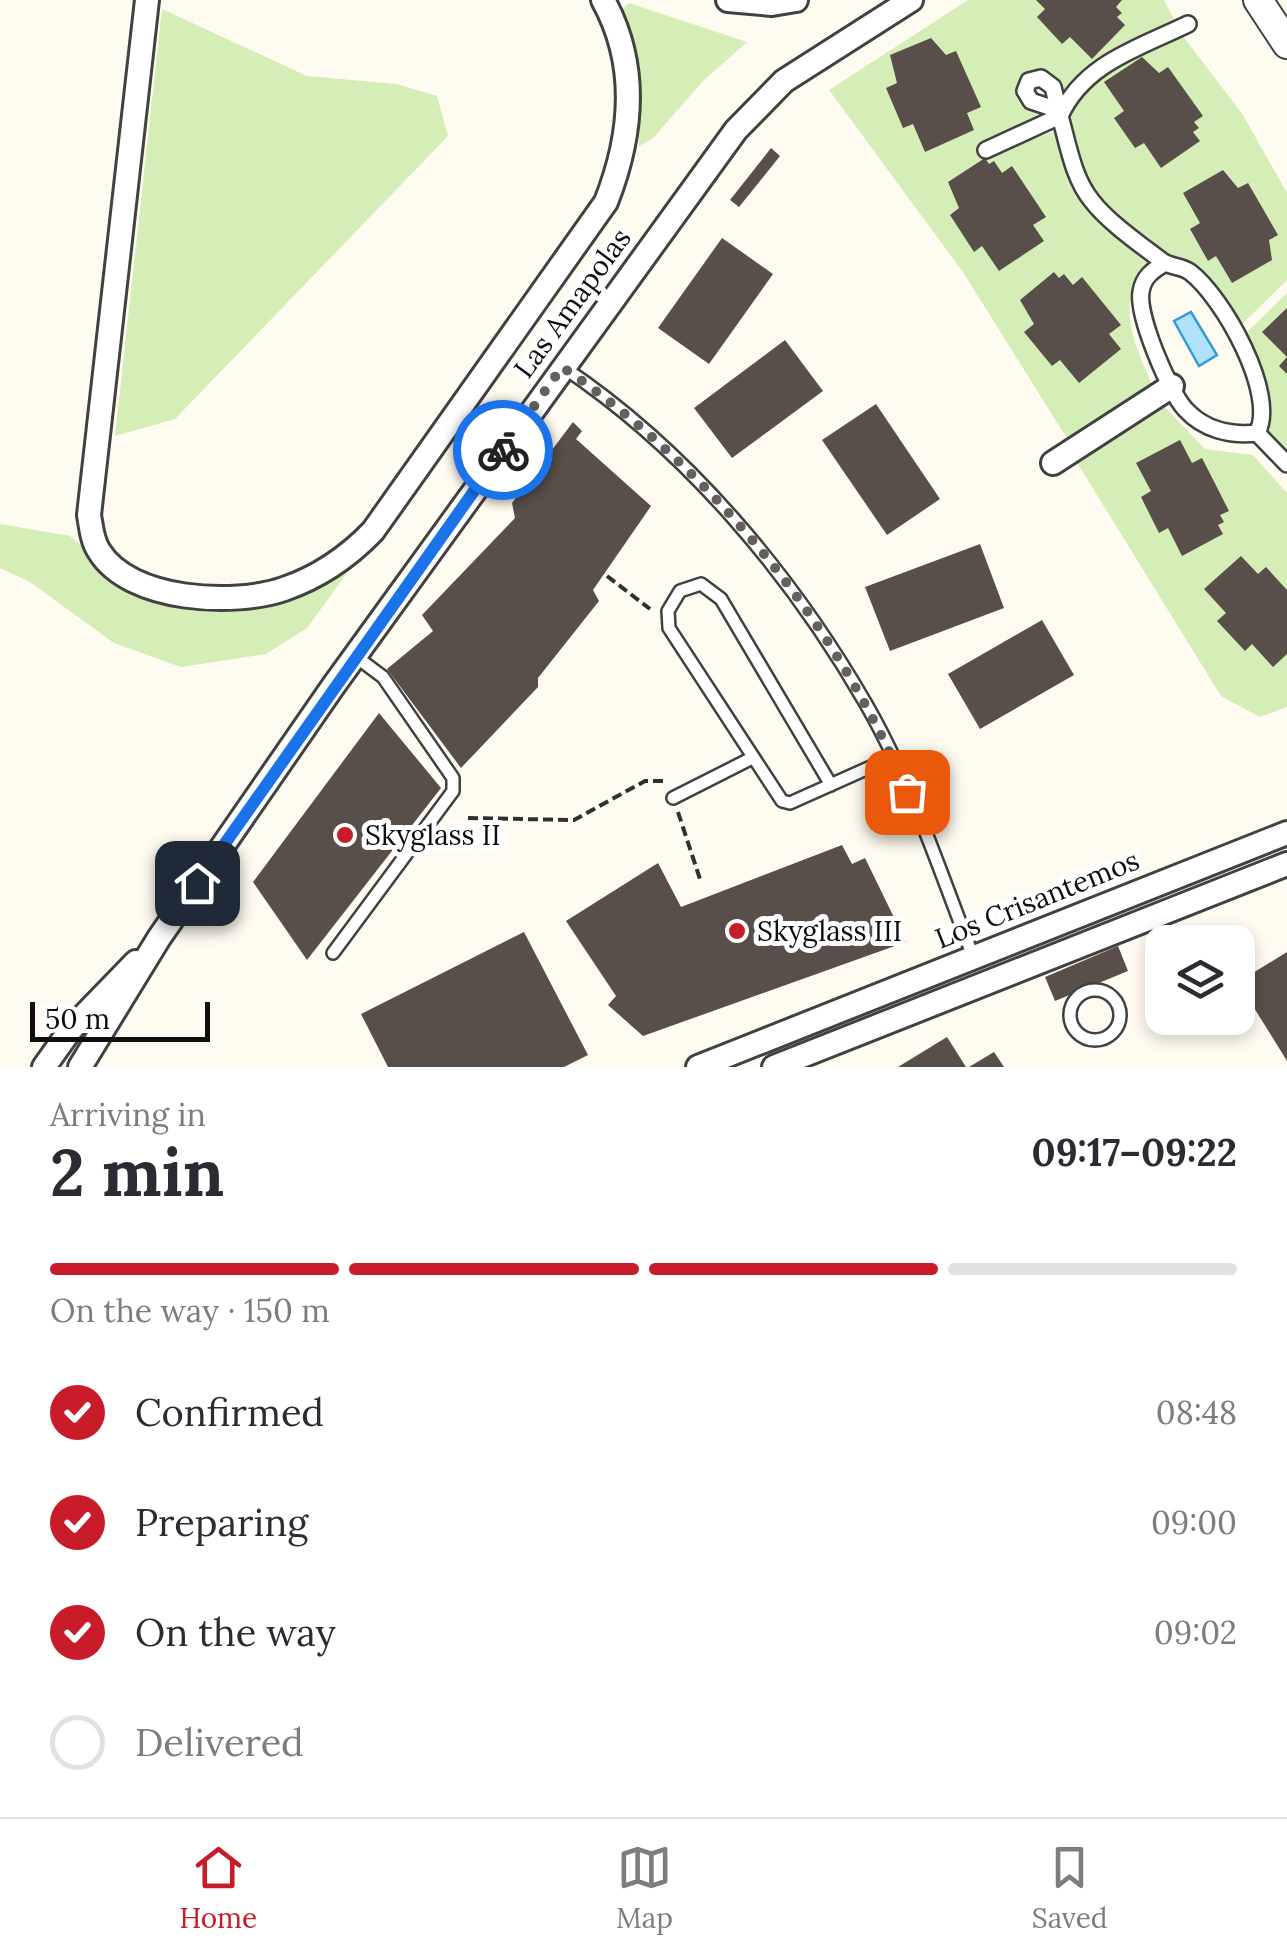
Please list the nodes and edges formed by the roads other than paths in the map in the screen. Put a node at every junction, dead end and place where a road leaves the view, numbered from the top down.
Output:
1 (147, 0) edge
2 (603, 0) edge
3 (728, 0) edge
4 (796, 0) edge
5 (912, 0) edge
6 (1258, 0) edge
7 (1188, 24) dead end
8 (1287, 44) edge
9 (1057, 113) junction
10 (986, 150) dead end
11 (1165, 264) junction
12 (562, 367) junction
13 (1172, 386) junction
14 (1257, 433) junction
15 (1053, 462) dead end
16 (1287, 464) edge
17 (355, 656) junction
18 (892, 757) junction
19 (752, 758) junction
20 (831, 785) junction
21 (673, 798) road end
22 (1287, 833) edge
23 (1248, 849) junction
24 (1287, 864) edge
25 (1258, 875) junction
26 (1052, 925) junction
27 (159, 938) junction
28 (333, 953) dead end
29 (973, 956) junction
30 (1067, 959) junction
31 (1080, 992) joint
32 (778, 1036) junction
33 (783, 1065) edge
34 (44, 1067) edge
35 (80, 1067) edge
36 (698, 1067) edge

1 - 2 street
3 - 4 street
5 - 12 street, Las Amapolas
6 - 8 street
7 - 9 street
9 - 10 street
9 - 11 street
11 - 13 street
11 - 14 street
12 - 17 street, Las Amapolas
12 - 18 lane
13 - 14 street
13 - 15 street
14 - 16 street
17 - 27 street, Las Amapolas
17 - 28 lane
18 - 20 lane
18 - 29 lane
19 - 20 lane
19 - 20 lane
19 - 21 lane
22 - 23 street, Los Crisantemos
23 - 25 street
23 - 26 street, Los Crisantemos
24 - 25 street
25 - 30 street
26 - 29 street, Los Crisantemos
26 - 30 lane
27 - 34 street, Las Amapolas
27 - 35 street, Las Amapolas
29 - 32 street, Los Crisantemos
30 - 33 street
31 - 31 lane
32 - 33 street
32 - 36 street, Los Crisantemos

